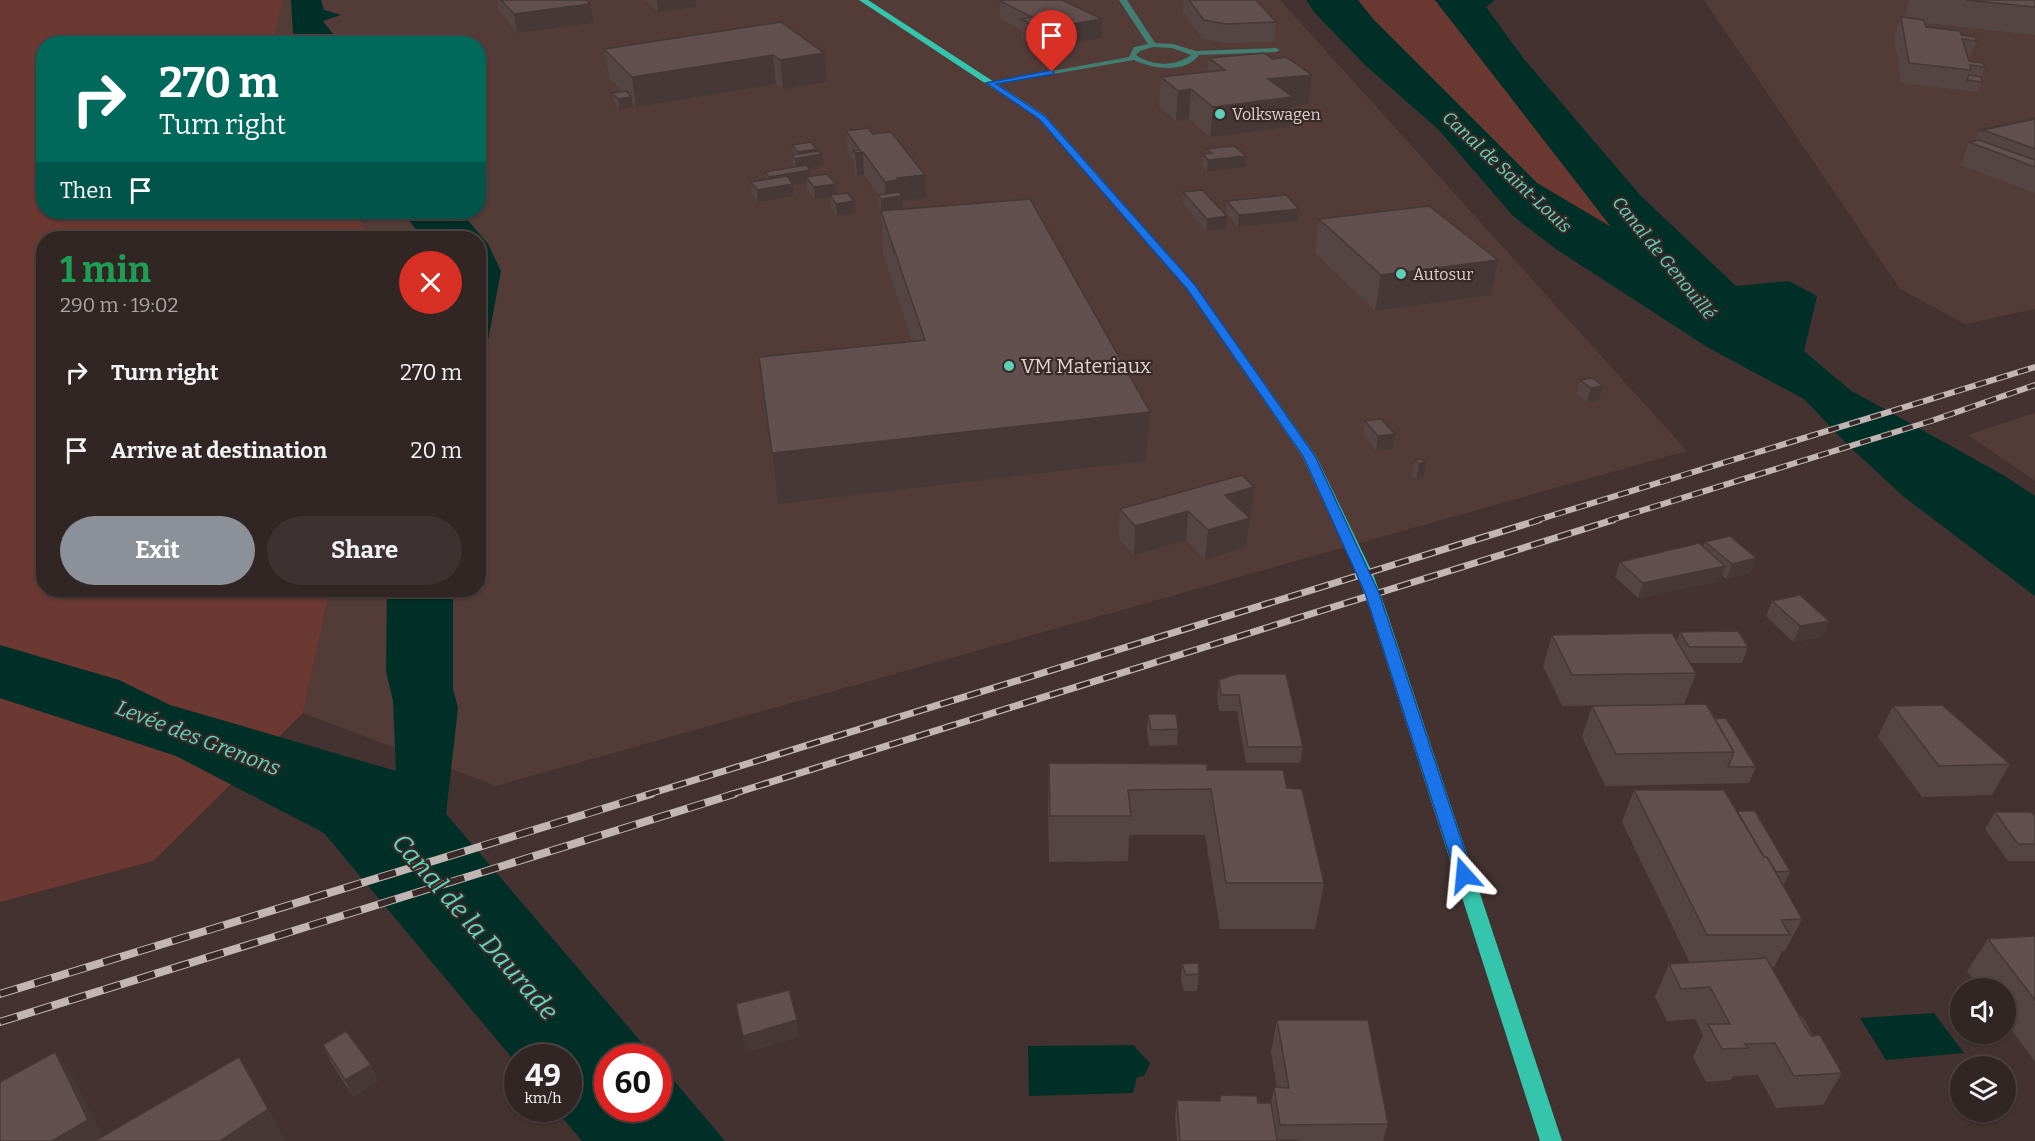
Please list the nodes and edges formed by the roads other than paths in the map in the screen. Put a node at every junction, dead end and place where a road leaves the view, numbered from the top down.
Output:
1 (863, 0) edge
2 (1123, 0) edge
3 (1153, 45) junction
4 (1276, 50) dead end
5 (1195, 53) junction
6 (1135, 58) junction
7 (990, 83) junction
8 (1551, 1141) edge

1 - 7 main road
2 - 3 street
3 - 5 street
3 - 6 street
4 - 5 street
5 - 6 street
6 - 7 street
7 - 8 main road

